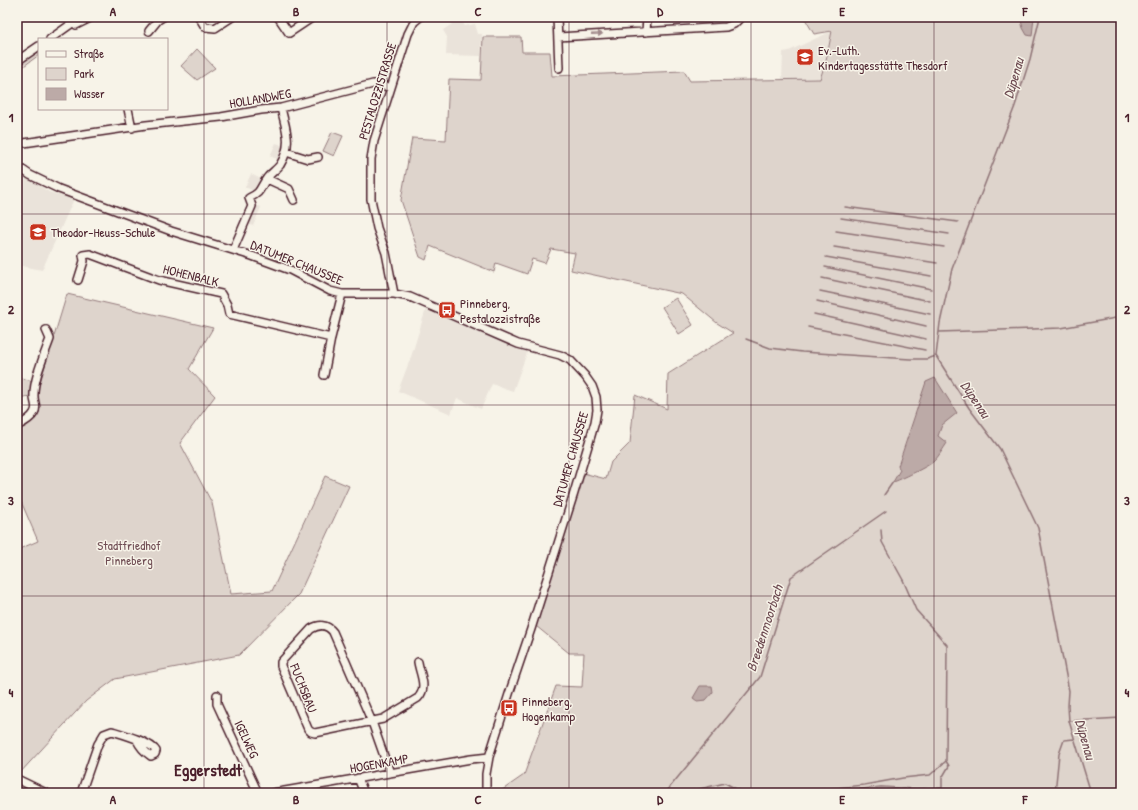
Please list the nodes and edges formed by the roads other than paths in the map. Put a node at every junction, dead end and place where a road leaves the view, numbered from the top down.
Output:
1 (81, 17) edge
2 (92, 17) edge
3 (163, 17) edge
4 (199, 17) edge
5 (232, 17) edge
6 (278, 17) edge
7 (313, 17) edge
8 (420, 17) edge
9 (557, 17) edge
10 (647, 17) edge
11 (741, 17) edge
12 (65, 29) junction
13 (149, 31) dead end
14 (646, 32) junction
15 (558, 37) junction
16 (52, 38) edge
17 (38, 47) edge
18 (17, 61) edge
19 (559, 68) dead end
20 (390, 88) junction
21 (281, 108) junction
22 (128, 110) edge
23 (132, 128) junction
24 (17, 144) edge
25 (286, 152) junction
26 (318, 157) dead end
27 (17, 166) edge
28 (267, 179) junction
29 (294, 200) dead end
30 (233, 250) junction
31 (78, 280) dead end
32 (342, 294) junction
33 (394, 294) junction
34 (46, 330) dead end
35 (331, 338) junction
36 (324, 376) dead end
37 (17, 426) edge
38 (418, 662) dead end
39 (217, 695) dead end
40 (372, 722) junction
41 (137, 740) dead end
42 (489, 757) junction
43 (390, 773) junction
44 (358, 778) junction
45 (17, 779) edge
46 (30, 790) edge
47 (46, 793) edge
48 (81, 793) edge
49 (258, 793) edge
50 (273, 793) edge
51 (364, 793) edge
52 (486, 793) edge

1 - 12 street
2 - 12 street
3 - 13 street
4 - 5 street
6 - 7 street
8 - 20 street, PESTALOZZISTRASSE
9 - 15 street
10 - 14 street
11 - 14 street
12 - 16 street
15 -> 14 street
15 - 19 street
17 - 18 street
20 - 21 street, HOLLANDWEG
20 - 33 street, PESTALOZZISTRASSE
21 - 23 street, HOLLANDWEG
21 - 25 street
22 - 23 street
23 - 24 street, HOLLANDWEG
25 - 26 street
25 - 28 street
27 - 30 street, DATUMER CHAUSSEE
28 - 29 street
28 - 30 street
30 - 32 street, DATUMER CHAUSSEE
31 - 35 street, HOHENBALK
32 - 33 street, DATUMER CHAUSSEE
32 - 35 street
33 - 42 street, DATUMER CHAUSSEE
34 - 37 street
35 - 36 street
38 - 40 street, FUCHSBAU
39 - 49 street, IGELWEG
40 - 40 street, FUCHSBAU
40 - 43 street, FUCHSBAU
41 - 48 street
42 - 43 street, HOGENKAMP
42 - 52 street, DATUMER CHAUSSEE
43 - 44 street, HOGENKAMP
44 - 50 street, HOGENKAMP
44 - 51 street
45 - 46 street
46 - 47 street

